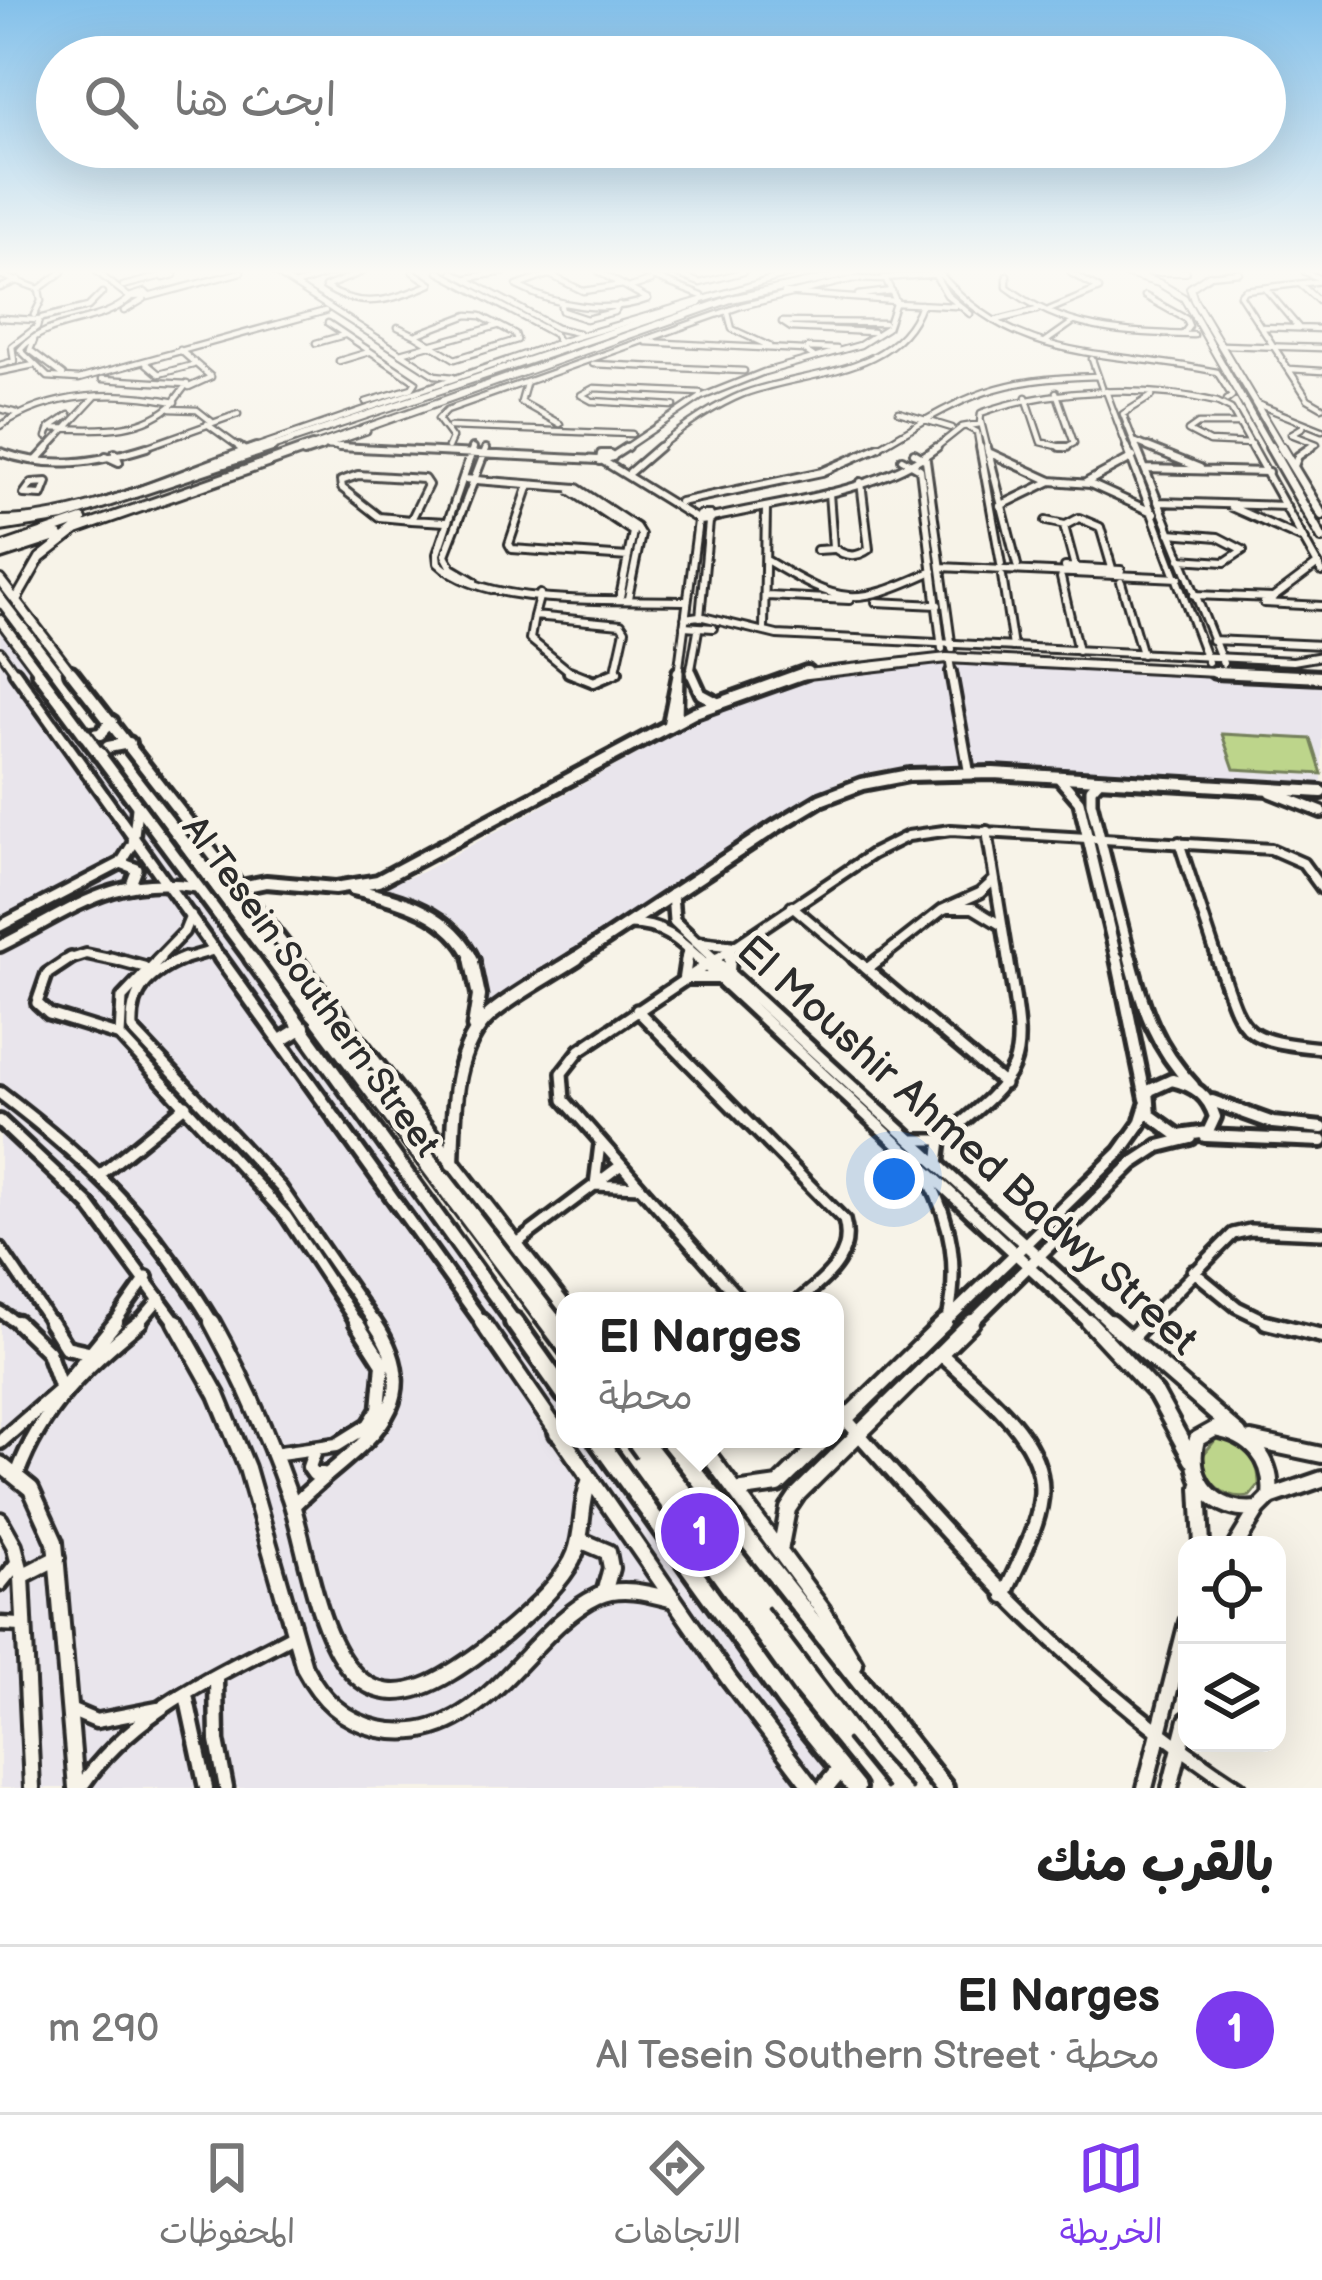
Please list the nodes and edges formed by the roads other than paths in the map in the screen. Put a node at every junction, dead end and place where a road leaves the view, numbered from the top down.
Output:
1 (28, 355) edge
2 (28, 355) edge
3 (158, 355) edge
4 (161, 355) edge
5 (182, 355) edge
6 (182, 355) edge
7 (356, 355) edge
8 (376, 355) edge
9 (396, 355) edge
10 (405, 355) edge
11 (415, 355) edge
12 (526, 355) edge
13 (535, 355) edge
14 (567, 355) edge
15 (606, 355) edge
16 (809, 355) edge
17 (818, 355) edge
18 (820, 355) edge
19 (874, 355) edge
20 (1078, 355) edge
21 (1097, 355) edge
22 (1216, 355) edge
23 (1229, 355) edge
24 (1279, 355) edge
25 (409, 358) junction
26 (811, 358) junction
27 (1091, 359) junction
28 (144, 360) junction
29 (339, 361) dead end
30 (589, 362) junction
31 (193, 365) junction
32 (41, 368) junction
33 (0, 369) edge
34 (1204, 369) junction
35 (1288, 369) junction
36 (202, 370) junction
37 (823, 371) junction
38 (1322, 371) edge
39 (158, 374) junction
40 (744, 375) junction
41 (464, 376) junction
42 (1098, 376) junction
43 (433, 377) junction
44 (101, 379) dead end
45 (131, 380) junction
46 (169, 383) junction
47 (526, 384) junction
48 (188, 386) junction
49 (514, 387) junction
50 (1236, 388) junction
51 (1248, 388) junction
52 (1104, 390) junction
53 (47, 392) dead end
54 (1056, 392) junction
55 (700, 393) junction
56 (423, 394) junction
57 (1144, 395) junction
58 (95, 397) junction
59 (1026, 397) junction
60 (1227, 400) junction
61 (56, 401) junction
62 (174, 401) junction
63 (366, 402) dead end
64 (1257, 404) junction
65 (674, 406) junction
66 (1322, 406) edge
67 (170, 410) junction
68 (0, 412) edge
69 (899, 412) dead end
70 (18, 413) junction
71 (238, 414) dead end
72 (69, 416) dead end
73 (8, 419) junction
74 (926, 420) junction
75 (981, 420) junction
76 (961, 423) junction
77 (207, 424) junction
78 (1240, 424) junction
79 (0, 426) edge
80 (450, 427) junction
81 (1308, 427) junction
82 (50, 428) junction
83 (67, 428) junction
84 (317, 428) junction
85 (334, 428) junction
86 (369, 428) junction
87 (640, 428) junction
88 (1322, 430) edge
89 (632, 434) junction
90 (353, 436) junction
91 (47, 437) dead end
92 (1134, 441) junction
93 (1319, 443) edge
94 (1252, 444) junction
95 (369, 446) junction
96 (229, 447) junction
97 (320, 447) junction
98 (448, 447) junction
99 (469, 450) junction
100 (0, 452) edge
101 (485, 452) junction
102 (988, 452) junction
103 (919, 454) junction
104 (231, 457) junction
105 (257, 457) junction
106 (605, 457) junction
107 (36, 461) junction
108 (906, 461) junction
109 (1182, 461) junction
110 (61, 463) junction
111 (1141, 466) junction
112 (1294, 466) junction
113 (1182, 470) junction
114 (1213, 471) junction
115 (630, 472) junction
116 (1033, 472) junction
117 (1268, 472) junction
118 (1100, 476) junction
119 (990, 478) junction
120 (1051, 481) junction
121 (45, 482) dead end
122 (467, 482) junction
123 (861, 482) junction
124 (1084, 482) junction
125 (1039, 485) junction
126 (528, 488) junction
127 (1294, 490) junction
128 (1106, 491) junction
129 (1308, 491) junction
130 (829, 493) junction
131 (680, 502) junction
132 (1159, 502) junction
133 (1000, 506) junction
134 (766, 508) junction
135 (1244, 508) junction
136 (1289, 508) junction
137 (604, 509) junction
138 (1154, 513) junction
139 (1322, 515) edge
140 (703, 518) junction
141 (411, 520) junction
142 (1046, 520) dead end
143 (33, 522) junction
144 (450, 522) junction
145 (1065, 525) junction
146 (0, 526) edge
147 (1302, 529) junction
148 (1287, 532) junction
149 (1170, 533) junction
150 (68, 534) junction
151 (1322, 538) edge
152 (1305, 540) junction
153 (0, 549) edge
154 (834, 549) junction
155 (817, 550) dead end
156 (628, 557) junction
157 (1180, 559) junction
158 (768, 561) junction
159 (1001, 565) junction
160 (1017, 565) junction
161 (1321, 568) edge
162 (1077, 569) junction
163 (938, 571) junction
164 (1112, 571) junction
165 (1178, 575) junction
166 (1002, 576) dead end
167 (1061, 578) dead end
168 (0, 580) edge
169 (1121, 582) dead end
170 (541, 591) junction
171 (625, 595) junction
172 (766, 596) junction
173 (1195, 597) junction
174 (688, 598) junction
175 (16, 600) junction
176 (938, 605) junction
177 (1322, 606) edge
178 (534, 616) junction
179 (699, 616) junction
180 (1199, 619) junction
181 (0, 620) edge
182 (685, 622) junction
183 (700, 628) junction
184 (764, 634) junction
185 (1212, 640) junction
186 (1013, 647) junction
187 (947, 649) junction
188 (0, 650) edge
189 (1078, 651) junction
190 (1321, 651) edge
191 (1142, 654) junction
192 (1206, 659) junction
193 (1221, 660) junction
194 (678, 673) junction
195 (690, 674) junction
196 (1322, 677) edge
197 (684, 687) junction
198 (716, 702) junction
199 (694, 712) junction
200 (112, 722) junction
201 (673, 723) junction
202 (85, 736) junction
203 (129, 743) junction
204 (99, 755) junction
205 (969, 772) junction
206 (1056, 776) junction
207 (1100, 779) junction
208 (1254, 788) junction
209 (1322, 791) edge
210 (136, 808) junction
211 (1322, 812) edge
212 (987, 831) junction
213 (134, 836) junction
214 (1093, 837) junction
215 (1180, 842) junction
216 (122, 863) junction
217 (994, 880) junction
218 (167, 881) junction
219 (132, 882) junction
220 (375, 886) junction
221 (197, 887) junction
222 (241, 887) junction
223 (1322, 889) edge
224 (672, 894) junction
225 (792, 906) junction
226 (942, 910) junction
227 (191, 914) junction
228 (624, 924) junction
229 (1001, 925) junction
230 (0, 926) edge
231 (691, 945) junction
232 (0, 946) edge
233 (730, 946) junction
234 (217, 950) junction
235 (708, 961) junction
236 (145, 967) junction
237 (867, 969) junction
238 (725, 976) junction
239 (683, 978) junction
240 (637, 1010) junction
241 (484, 1013) junction
242 (303, 1028) junction
243 (121, 1036) junction
244 (282, 1040) junction
245 (1322, 1048) edge
246 (171, 1069) junction
247 (159, 1078) junction
248 (1004, 1084) junction
249 (1193, 1086) junction
250 (0, 1093) edge
251 (1208, 1099) junction
252 (1146, 1102) junction
253 (186, 1105) junction
254 (0, 1121) edge
255 (1322, 1128) edge
256 (1195, 1137) junction
257 (599, 1140) junction
258 (912, 1140) junction
259 (941, 1140) junction
260 (1322, 1141) edge
261 (917, 1162) junction
262 (452, 1164) junction
263 (938, 1164) junction
264 (621, 1165) junction
265 (101, 1174) junction
266 (595, 1185) junction
267 (641, 1187) junction
268 (281, 1188) junction
269 (270, 1196) junction
270 (1322, 1233) edge
271 (515, 1244) junction
272 (0, 1248) edge
273 (1019, 1248) junction
274 (171, 1258) junction
275 (1033, 1260) junction
276 (1193, 1271) junction
277 (182, 1275) junction
278 (148, 1276) junction
279 (733, 1292) edge
280 (808, 1292) edge
281 (161, 1296) junction
282 (556, 1296) edge
283 (0, 1312) edge
284 (948, 1319) junction
285 (1322, 1336) edge
286 (1130, 1339) junction
287 (89, 1352) junction
288 (940, 1353) junction
289 (556, 1381) edge
290 (60, 1387) junction
291 (846, 1419) joint
292 (556, 1421) edge
293 (858, 1433) junction
294 (1244, 1437) junction
295 (0, 1442) edge
296 (572, 1448) edge
297 (604, 1448) edge
298 (675, 1448) edge
299 (704, 1448) edge
300 (816, 1448) edge
301 (844, 1448) edge
302 (844, 1448) edge
303 (316, 1453) junction
304 (273, 1454) junction
305 (1322, 1455) edge
306 (1192, 1460) junction
307 (0, 1464) edge
308 (326, 1473) junction
309 (17, 1474) junction
310 (1322, 1479) edge
311 (1198, 1481) junction
312 (589, 1482) junction
313 (735, 1491) junction
314 (1264, 1503) junction
315 (292, 1508) junction
316 (0, 1520) edge
317 (1201, 1536) edge
318 (1242, 1536) edge
319 (580, 1540) junction
320 (780, 1551) junction
321 (57, 1558) junction
322 (20, 1569) junction
323 (0, 1584) edge
324 (604, 1593) junction
325 (1004, 1596) junction
326 (673, 1600) junction
327 (0, 1624) edge
328 (25, 1625) junction
329 (294, 1634) junction
330 (1182, 1644) edge
331 (216, 1678) junction
332 (186, 1695) junction
333 (874, 1701) junction
334 (159, 1709) junction
335 (70, 1710) junction
336 (1159, 1737) junction
337 (1178, 1750) edge
338 (1179, 1752) edge
339 (1181, 1752) edge
340 (840, 1770) junction
341 (32, 1788) edge
342 (78, 1788) edge
343 (206, 1788) edge
344 (226, 1788) edge
345 (812, 1788) edge
346 (825, 1788) edge
347 (856, 1788) edge
348 (944, 1788) edge
349 (1145, 1788) edge
350 (1170, 1788) edge
351 (1239, 1788) edge

1 - 32 street
2 - 32 street
3 - 28 street
4 - 28 street
5 - 31 street
6 - 36 street
7 - 29 street
8 - 63 street
9 - 43 street
10 - 25 street
11 - 25 street
12 - 41 street
13 - 56 main road
14 - 86 main road
15 - 30 street
16 - 26 street
17 - 26 street
18 - 26 street
19 - 37 street
20 - 27 street
21 - 34 street
22 - 50 main road
23 - 51 main road
24 - 35 street
25 - 43 street
26 - 37 street
26 - 40 street
27 - 34 street
27 - 42 street
28 - 32 street
28 - 39 street
30 - 40 street
30 - 47 street
30 - 49 street
31 - 36 street
31 - 39 street
32 - 33 street
34 - 60 street
35 - 38 street
35 - 66 street
36 - 48 street
37 - 115 street
39 - 45 street
39 - 46 street
40 - 55 street
40 - 106 street
41 - 43 street
41 - 56 street
42 - 52 street
42 - 74 street
43 - 56 street
44 - 45 street
45 - 46 street
46 - 48 street
47 - 49 street
47 - 87 street
48 - 62 street
49 - 80 street
49 - 98 street
50 - 51 main road
50 - 127 main road
51 - 64 main road
52 - 54 street
52 - 57 street
52 - 76 street
52 - 111 street
53 - 61 street
54 - 59 street
54 - 59 street
55 - 65 street
55 - 65 street
56 - 84 street
56 - 85 main road
57 - 60 street
57 - 78 street
57 - 92 street
58 - 61 street
58 - 62 street
58 - 83 street
59 - 75 street
60 - 136 street
61 - 70 street
62 - 67 street
64 - 81 street
64 - 112 main road
65 - 87 street
67 - 77 street
67 - 83 street
68 - 70 street
68 - 73 street
69 - 74 street
70 - 73 street
71 - 77 street
72 - 82 street
73 - 79 street
74 - 76 street
74 - 131 street
75 - 76 street
75 - 102 street
76 - 103 street
76 - 103 street
76 - 119 street
77 - 96 street
77 - 110 street
78 - 94 street
78 - 94 street
80 - 89 street
80 - 99 street
81 - 88 street
81 - 93 street
82 - 83 street
82 - 91 street
83 - 107 street
84 - 85 main road
84 - 105 street
85 - 105 main road
86 - 90 street
86 - 105 main road
87 - 89 street
89 - 106 street
90 - 95 street
90 - 97 street
92 - 109 street
92 - 111 street
93 - 112 street
94 - 117 street
95 - 97 street
95 - 98 street
95 - 99 street
96 - 104 street
96 - 105 street
97 - 105 street
98 - 99 street
99 - 101 street
99 - 122 street
100 - 107 street
101 - 106 street
101 - 122 street
102 - 116 street
102 - 119 street
103 - 108 street
103 - 163 street
104 - 105 street
104 - 143 street
105 - 143 main road
105 - 150 main road
105 - 153 main road
106 - 115 street
106 - 140 street
107 - 110 street
108 - 123 street
108 - 140 street
108 - 163 street
109 - 113 street
109 - 114 street
110 - 121 street
111 - 113 street
111 - 118 street
111 - 132 street
111 - 138 street
112 - 129 main road
113 - 114 street
114 - 117 street
115 - 131 street
116 - 120 street
116 - 125 street
117 - 136 street
118 - 124 street
118 - 128 street
119 - 133 street
119 - 159 street
120 - 124 street
120 - 125 street
122 - 126 street
122 - 137 street
122 - 144 street
123 - 130 street
123 - 154 street
124 - 128 street
125 - 133 street
126 - 137 street
126 - 156 street
127 - 129 main road
127 - 151 main road
128 - 138 street
129 - 139 main road
130 - 134 street
130 - 154 street
131 - 140 street
132 - 135 street
132 - 149 street
133 - 160 street
134 - 140 street
134 - 158 street
135 - 136 street
135 - 148 street
136 - 147 street
137 - 156 street
137 - 171 street
138 - 165 street
140 - 174 street
140 - 179 street
141 - 141 street
141 - 144 street
142 - 145 street
143 - 146 main road
144 - 170 street
145 - 162 street
145 - 164 street
147 - 148 street
147 - 152 street
147 - 161 street
148 - 152 street
149 - 157 street
149 - 157 street
150 - 153 main road
150 - 175 main road
152 - 161 street
154 - 155 street
156 - 171 street
157 - 173 street
158 - 163 street
158 - 172 street
159 - 160 street
159 - 163 street
160 - 162 street
161 - 173 street
162 - 163 street
162 - 164 street
163 - 176 street
163 - 187 street
164 - 165 street
165 - 180 street
166 - 186 street
167 - 189 street
168 - 175 main road, Al Tesein Southern Street
169 - 191 street
170 - 171 street
170 - 178 street
171 - 174 street
172 - 176 street
172 - 184 street
173 - 177 street
173 - 180 street
174 - 182 street
175 - 200 main road, Al Tesein Southern Street
176 - 187 street
178 - 178 street
179 - 182 street
179 - 183 street
179 - 184 street
180 - 185 street
180 - 192 street
181 - 202 main road, Al Tesein Southern Street
182 - 183 street
182 - 194 street
183 - 184 street
183 - 195 street
184 - 187 street
185 - 190 street
185 - 193 street
186 - 187 street
186 - 189 street
187 - 192 street
187 - 196 main road
187 - 198 main road
187 - 205 street
188 - 213 street
189 - 191 street
190 - 193 street
191 - 192 street
192 - 193 street
194 - 195 street
194 - 197 street
195 - 197 street
197 - 198 street
197 - 199 street
197 - 201 street
198 - 199 main road
199 - 201 main road
200 - 202 main road
200 - 203 main road, Al Tesein Southern Street
201 - 220 main road
202 - 204 main road, Al Tesein Southern Street
203 - 204 main road
203 - 222 main road, Al Tesein Southern Street
204 - 210 main road, Al Tesein Southern Street
205 - 206 main road
205 - 224 main road
206 - 207 main road
206 - 214 street
207 - 208 main road
207 - 214 street
208 - 209 main road
208 - 211 street
210 - 213 street
210 - 221 main road, Al Tesein Southern Street
212 - 214 street
212 - 217 street
212 - 225 street
213 - 216 street
213 - 218 street
214 - 215 street
214 - 249 street
214 - 252 street
215 - 223 street
215 - 245 street
216 - 219 street
216 - 230 street
217 - 226 street
217 - 229 street
218 - 219 street
218 - 221 street
218 - 227 street
219 - 232 street
220 - 222 main road
220 - 241 main road
221 - 242 main road, Al Tesein Southern Street
222 - 262 main road, Al Tesein Southern Street
224 - 228 main road
224 - 231 street, El Moushir Ahmed Badwy Street
225 - 233 street
225 - 237 street
226 - 229 street
226 - 237 street
227 - 234 street
227 - 236 street
228 - 231 street, El Moushir Ahmed Badwy Street
228 - 241 main road
229 - 248 street
231 - 233 street
231 - 235 street, El Moushir Ahmed Badwy Street
231 - 239 street
233 - 235 street
233 - 238 street
234 - 244 street
234 - 246 street
235 - 238 street, El Moushir Ahmed Badwy Street
235 - 239 street
236 - 243 street
236 - 243 street
237 - 248 street
238 - 239 street
238 - 258 street, El Moushir Ahmed Badwy Street
238 - 261 street, El Moushir Ahmed Badwy Street
239 - 240 street
240 - 257 street
240 - 280 street
241 - 262 main road
242 - 244 main road
242 - 289 main road, Al Tesein Southern Street
243 - 247 street
244 - 292 street
246 - 247 street
246 - 268 street
247 - 253 street
248 - 259 street
249 - 251 street
249 - 252 street
250 - 265 street
251 - 255 street
251 - 256 street
252 - 256 street
252 - 273 street
253 - 265 street
253 - 269 street
254 - 278 street
256 - 260 street
256 - 275 street
257 - 264 street
257 - 266 street
258 - 259 street
258 - 263 street, El Moushir Ahmed Badwy Street
259 - 263 street
261 - 273 street, El Moushir Ahmed Badwy Street
261 - 284 street
262 - 271 main road, Al Tesein Southern Street
263 - 273 street, El Moushir Ahmed Badwy Street
264 - 266 street
264 - 267 street
265 - 274 street
266 - 267 street
266 - 271 street
267 - 279 street
268 - 269 street
268 - 308 street
269 - 303 street
270 - 276 street
271 - 282 main road, Al Tesein Southern Street
272 - 287 street
273 - 275 street, El Moushir Ahmed Badwy Street
273 - 284 street
274 - 277 street
274 - 278 street
275 - 286 street, El Moushir Ahmed Badwy Street
275 - 288 street
275 - 306 street, El Moushir Ahmed Badwy Street
276 - 285 street
276 - 286 street
277 - 281 street
277 - 304 street
278 - 281 street
278 - 287 street
281 - 309 street
281 - 329 street
283 - 290 street
284 - 291 street
286 - 294 street, El Moushir Ahmed Badwy Street
287 - 290 street
288 - 293 street
288 - 325 street
290 - 295 street
291 - 293 street
293 - 302 street
293 - 325 street
294 - 305 street, El Moushir Ahmed Badwy Street
294 - 306 street
294 - 314 street
296 - 312 street
297 - 340 main road
298 - 333 main road
299 - 313 street
300 - 313 street
301 - 320 street
303 - 304 street
303 - 308 street
304 - 315 street
306 - 311 street
307 - 309 street
308 - 315 street
309 - 321 street
310 - 314 street
311 - 314 street
311 - 317 street
312 - 319 street
312 - 326 street
313 - 320 street
314 - 318 street
315 - 319 street
316 - 322 street
319 - 324 street
320 - 333 street
321 - 322 street
321 - 335 street
322 - 323 street
322 - 328 street
324 - 326 street
324 - 329 street
325 - 336 street
326 - 345 street
327 - 328 street
328 - 341 street
329 - 331 street
330 - 336 street
331 - 332 street
331 - 344 street
332 - 334 street
332 - 343 street
333 - 348 main road
334 - 335 street
334 - 342 street
335 - 342 street
336 - 337 street
336 - 349 street
338 - 350 street
339 - 351 street
340 - 346 main road
340 - 347 main road

